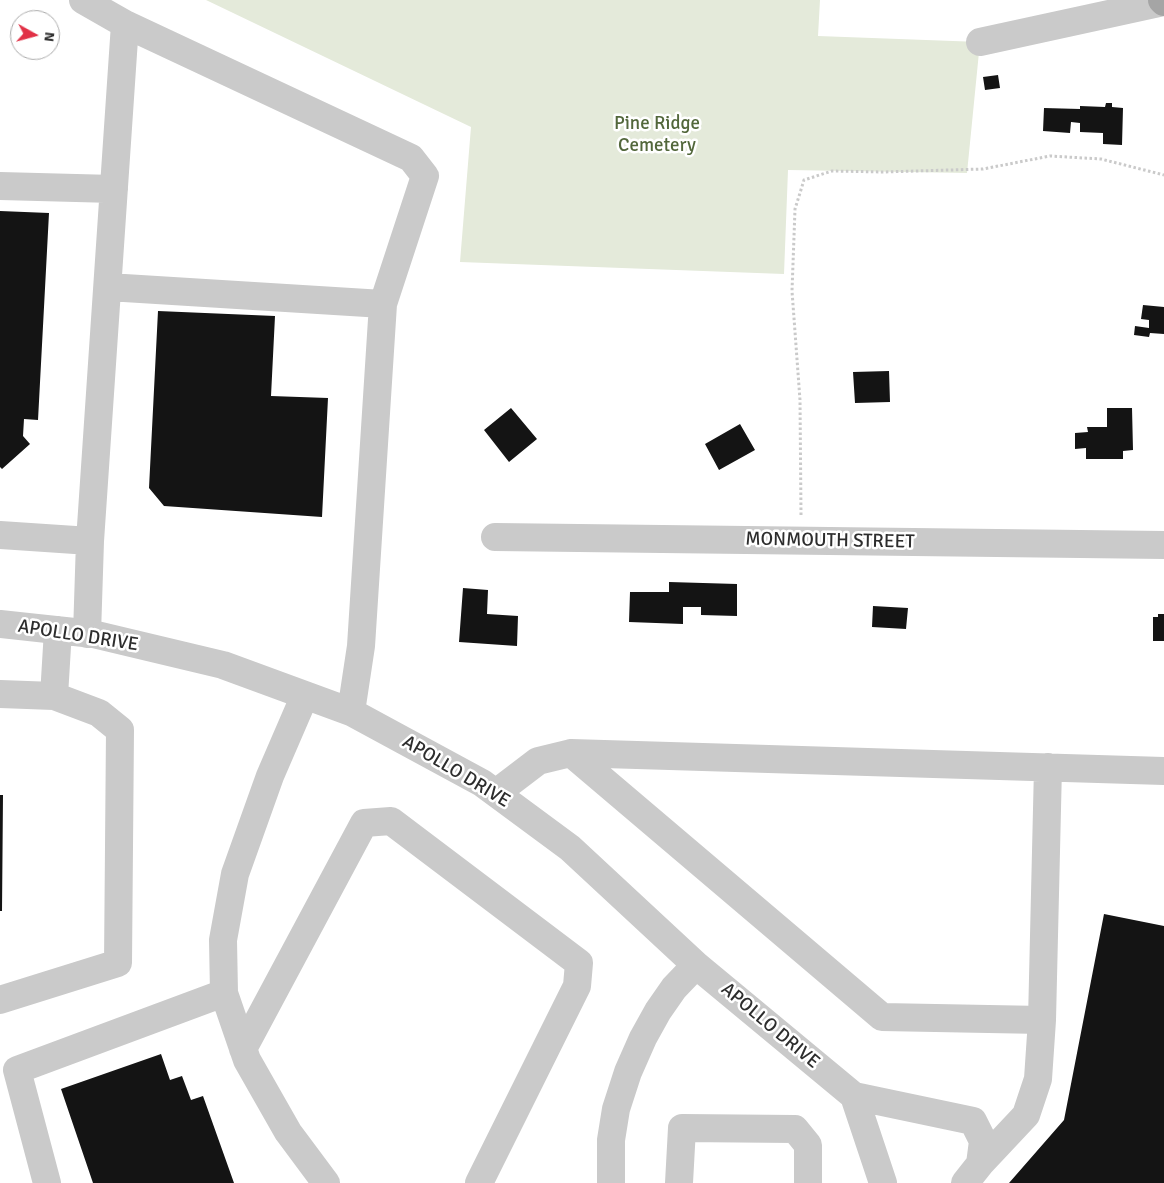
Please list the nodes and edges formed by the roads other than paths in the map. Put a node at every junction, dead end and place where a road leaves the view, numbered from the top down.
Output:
1 (83, 0) edge
2 (1163, 1) edge
3 (125, 24) junction
4 (980, 42) dead end
5 (0, 186) edge
6 (114, 189) junction
7 (108, 287) junction
8 (383, 304) junction
9 (0, 535) edge
10 (495, 537) dead end
11 (90, 541) junction
12 (1164, 545) edge
13 (0, 624) edge
14 (58, 630) junction
15 (87, 634) junction
16 (0, 694) edge
17 (305, 695) junction
18 (54, 696) junction
19 (351, 712) junction
20 (571, 753) junction
21 (1048, 767) junction
22 (1164, 771) edge
23 (496, 793) junction
24 (696, 965) junction
25 (224, 993) junction
26 (0, 1000) edge
27 (1042, 1020) junction
28 (243, 1048) junction
29 (854, 1096) junction
30 (972, 1174) edge
31 (47, 1183) edge
32 (326, 1183) edge
33 (479, 1183) edge
34 (611, 1183) edge
35 (679, 1183) edge
36 (808, 1183) edge
37 (883, 1183) edge

1 - 3 street
2 - 4 street
3 - 6 street
3 - 8 street
5 - 6 street
6 - 7 street
7 - 8 street
7 - 11 street
8 - 19 street
9 - 11 street
10 - 12 street, MONMOUTH STREET
11 - 15 street
13 - 14 street, APOLLO DRIVE
14 - 15 street, APOLLO DRIVE
14 - 18 street
15 - 17 street, APOLLO DRIVE
16 - 18 street
17 - 19 street, APOLLO DRIVE
17 - 25 street
18 - 26 street
19 - 23 street, APOLLO DRIVE
20 - 21 street
20 - 23 street
20 - 27 street
21 - 22 street
21 - 27 street
23 - 24 street, APOLLO DRIVE
24 - 29 street, APOLLO DRIVE
24 - 34 street
25 - 28 street
25 - 31 street
27 - 30 street
28 - 32 street
28 - 33 street
29 - 30 street, APOLLO DRIVE
29 - 37 street
35 - 36 street

